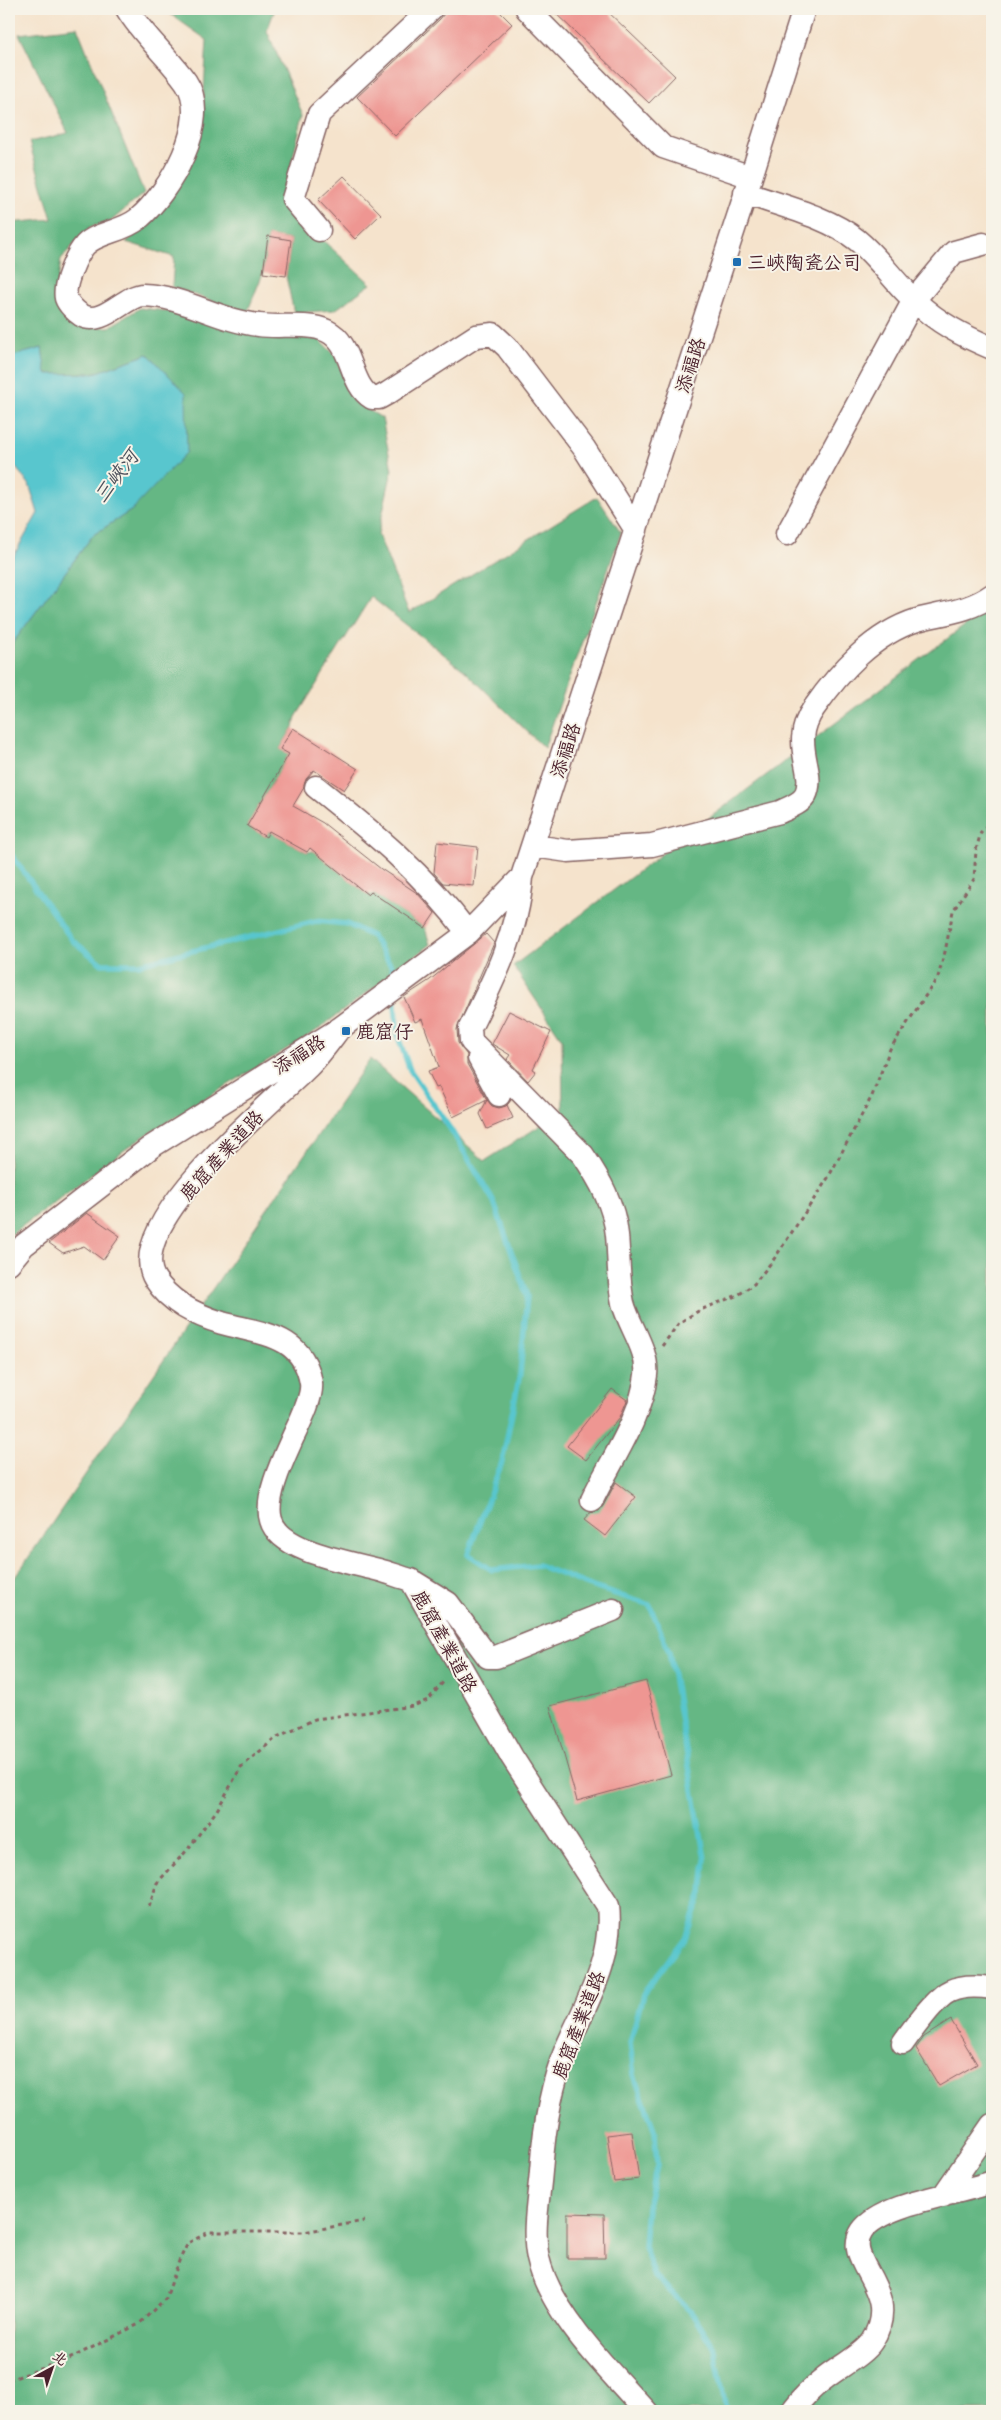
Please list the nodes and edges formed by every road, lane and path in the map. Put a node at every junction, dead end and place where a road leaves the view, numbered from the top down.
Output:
1 (127, 9) edge
2 (431, 9) edge
3 (527, 9) edge
4 (804, 9) edge
5 (748, 185) junction
6 (319, 230) dead end
7 (983, 244) dead end
8 (914, 300) junction
9 (992, 348) edge
10 (636, 530) junction
11 (787, 534) dead end
12 (992, 594) edge
13 (316, 787) dead end
14 (992, 819) edge
15 (534, 846) junction
16 (522, 877) junction
17 (468, 932) junction
18 (339, 1029) junction
19 (471, 1041) junction
20 (498, 1096) dead end
21 (9, 1263) edge
22 (646, 1373) junction
23 (592, 1500) dead end
24 (411, 1580) junction
25 (613, 1610) dead end
26 (457, 1664) junction
27 (149, 1907) dead end
28 (992, 1988) edge
29 (903, 2043) dead end
30 (992, 2124) edge
31 (992, 2182) edge
32 (943, 2196) junction
33 (364, 2221) dead end
34 (9, 2380) edge
35 (646, 2411) edge
36 (792, 2411) edge

1 - 10 street
2 - 6 street
3 - 5 street
4 - 5 street, 添福路
5 - 8 street
5 - 10 street, 添福路
7 - 8 street
8 - 9 street
8 - 11 street
10 - 15 street, 添福路
12 - 15 street
13 - 17 street
14 - 22 path
15 - 16 street, 添福路
16 - 17 street, 添福路
16 - 19 street
17 - 18 street, 添福路
18 - 21 street, 添福路
18 - 24 street, 鹿窟產業道路
19 - 20 street
19 - 22 street
22 - 23 street
24 - 25 street
24 - 26 street, 鹿窟產業道路
26 - 27 path
26 - 35 street, 鹿窟產業道路
28 - 29 street
30 - 32 street
31 - 32 street
32 - 36 street
33 - 34 path

